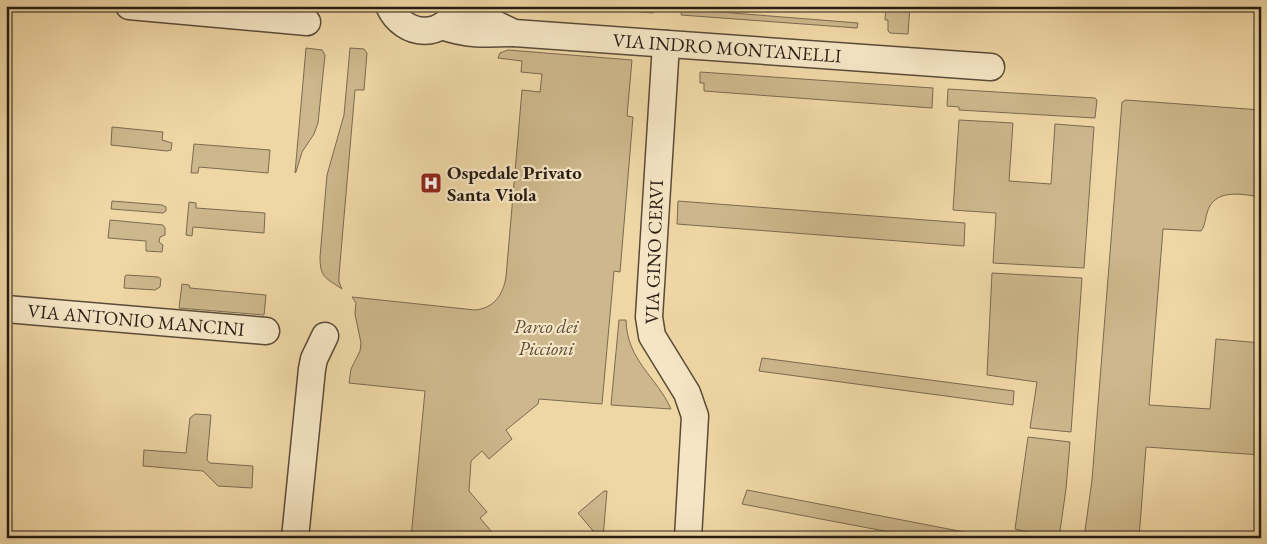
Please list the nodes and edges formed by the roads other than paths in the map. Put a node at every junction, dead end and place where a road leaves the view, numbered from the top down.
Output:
1 (129, 6) edge
2 (389, 6) edge
3 (471, 6) edge
4 (450, 16) edge
5 (307, 22) dead end
6 (514, 33) junction
7 (666, 44) junction
8 (991, 68) dead end
9 (6, 308) edge
10 (266, 331) dead end
11 (325, 336) dead end
12 (295, 538) edge
13 (688, 538) edge

1 - 5 street
2 - 4 street
3 - 6 street, VIA INDRO MONTANELLI
4 - 6 street
6 - 7 street, VIA INDRO MONTANELLI
7 - 8 street, VIA INDRO MONTANELLI
7 - 13 street, VIA GINO CERVI
9 - 10 street, VIA ANTONIO MANCINI
11 - 12 street

